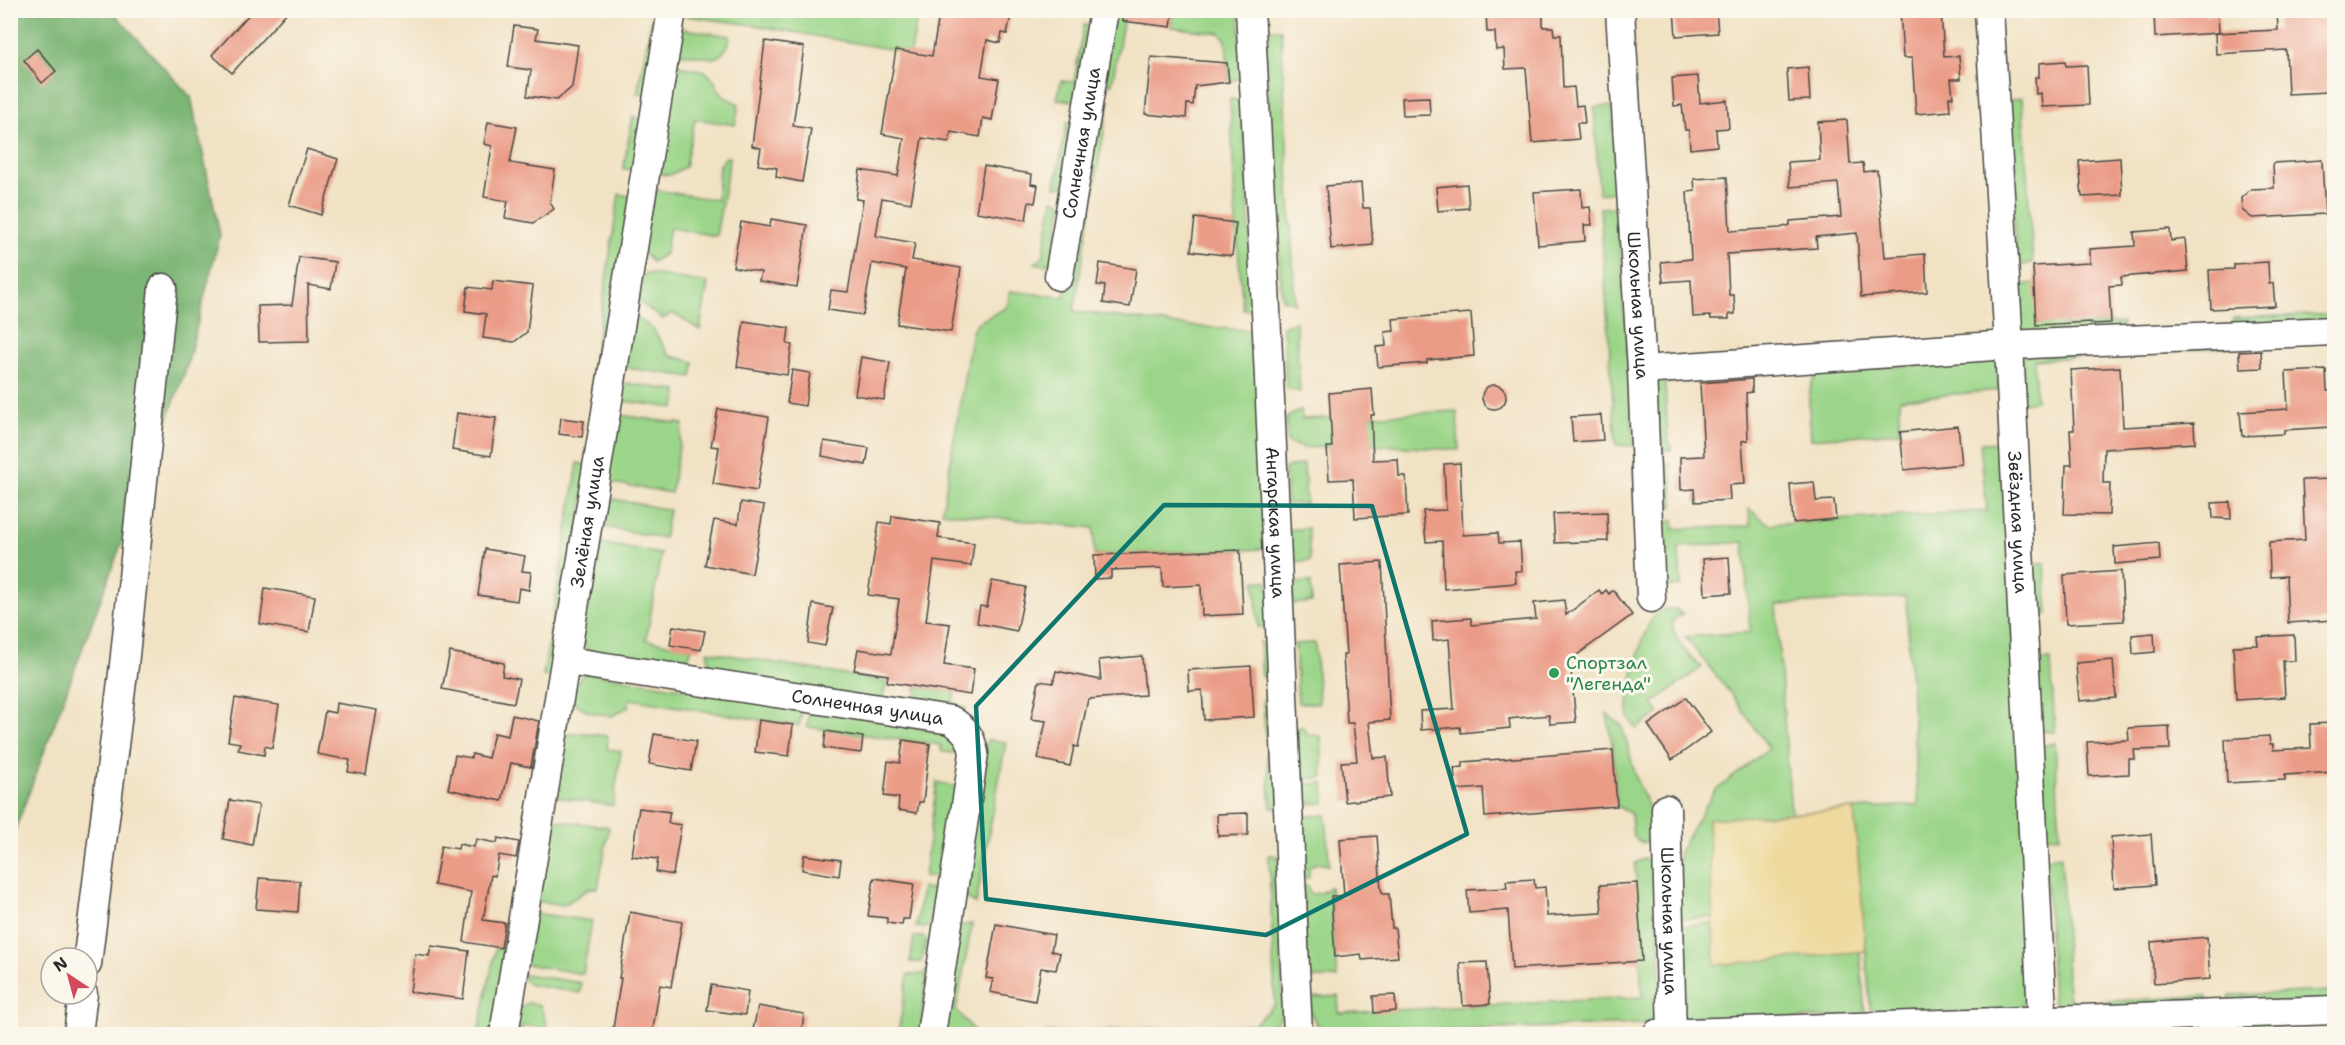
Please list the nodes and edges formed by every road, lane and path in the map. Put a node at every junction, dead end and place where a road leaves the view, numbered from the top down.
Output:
1 (672, 10) edge
2 (1104, 10) edge
3 (1250, 10) edge
4 (1620, 10) edge
5 (1989, 10) edge
6 (1059, 276) dead end
7 (163, 288) dead end
8 (2334, 331) edge
9 (2009, 345) junction
10 (1642, 370) junction
11 (1651, 598) dead end
12 (567, 661) junction
13 (1666, 808) dead end
14 (89, 946) edge
15 (82, 1006) edge
16 (2334, 1010) edge
17 (2043, 1028) edge
18 (1672, 1034) edge
19 (78, 1035) edge
20 (504, 1035) edge
21 (932, 1035) edge
22 (1298, 1035) edge
23 (1657, 1035) edge

1 - 12 street, Зелёная улица
2 - 6 street, Солнечная улица
3 - 22 street, Ангарская улица
4 - 10 street, Школьная улица
5 - 9 street, Звёздная улица
7 - 14 street
8 - 9 street
9 - 10 street
9 - 17 street, Звёздная улица
10 - 11 street, Школьная улица
12 - 20 street, Зелёная улица
12 - 21 street, Солнечная улица
13 - 18 street, Школьная улица
15 - 19 street
16 - 17 street
17 - 18 street
18 - 23 street

